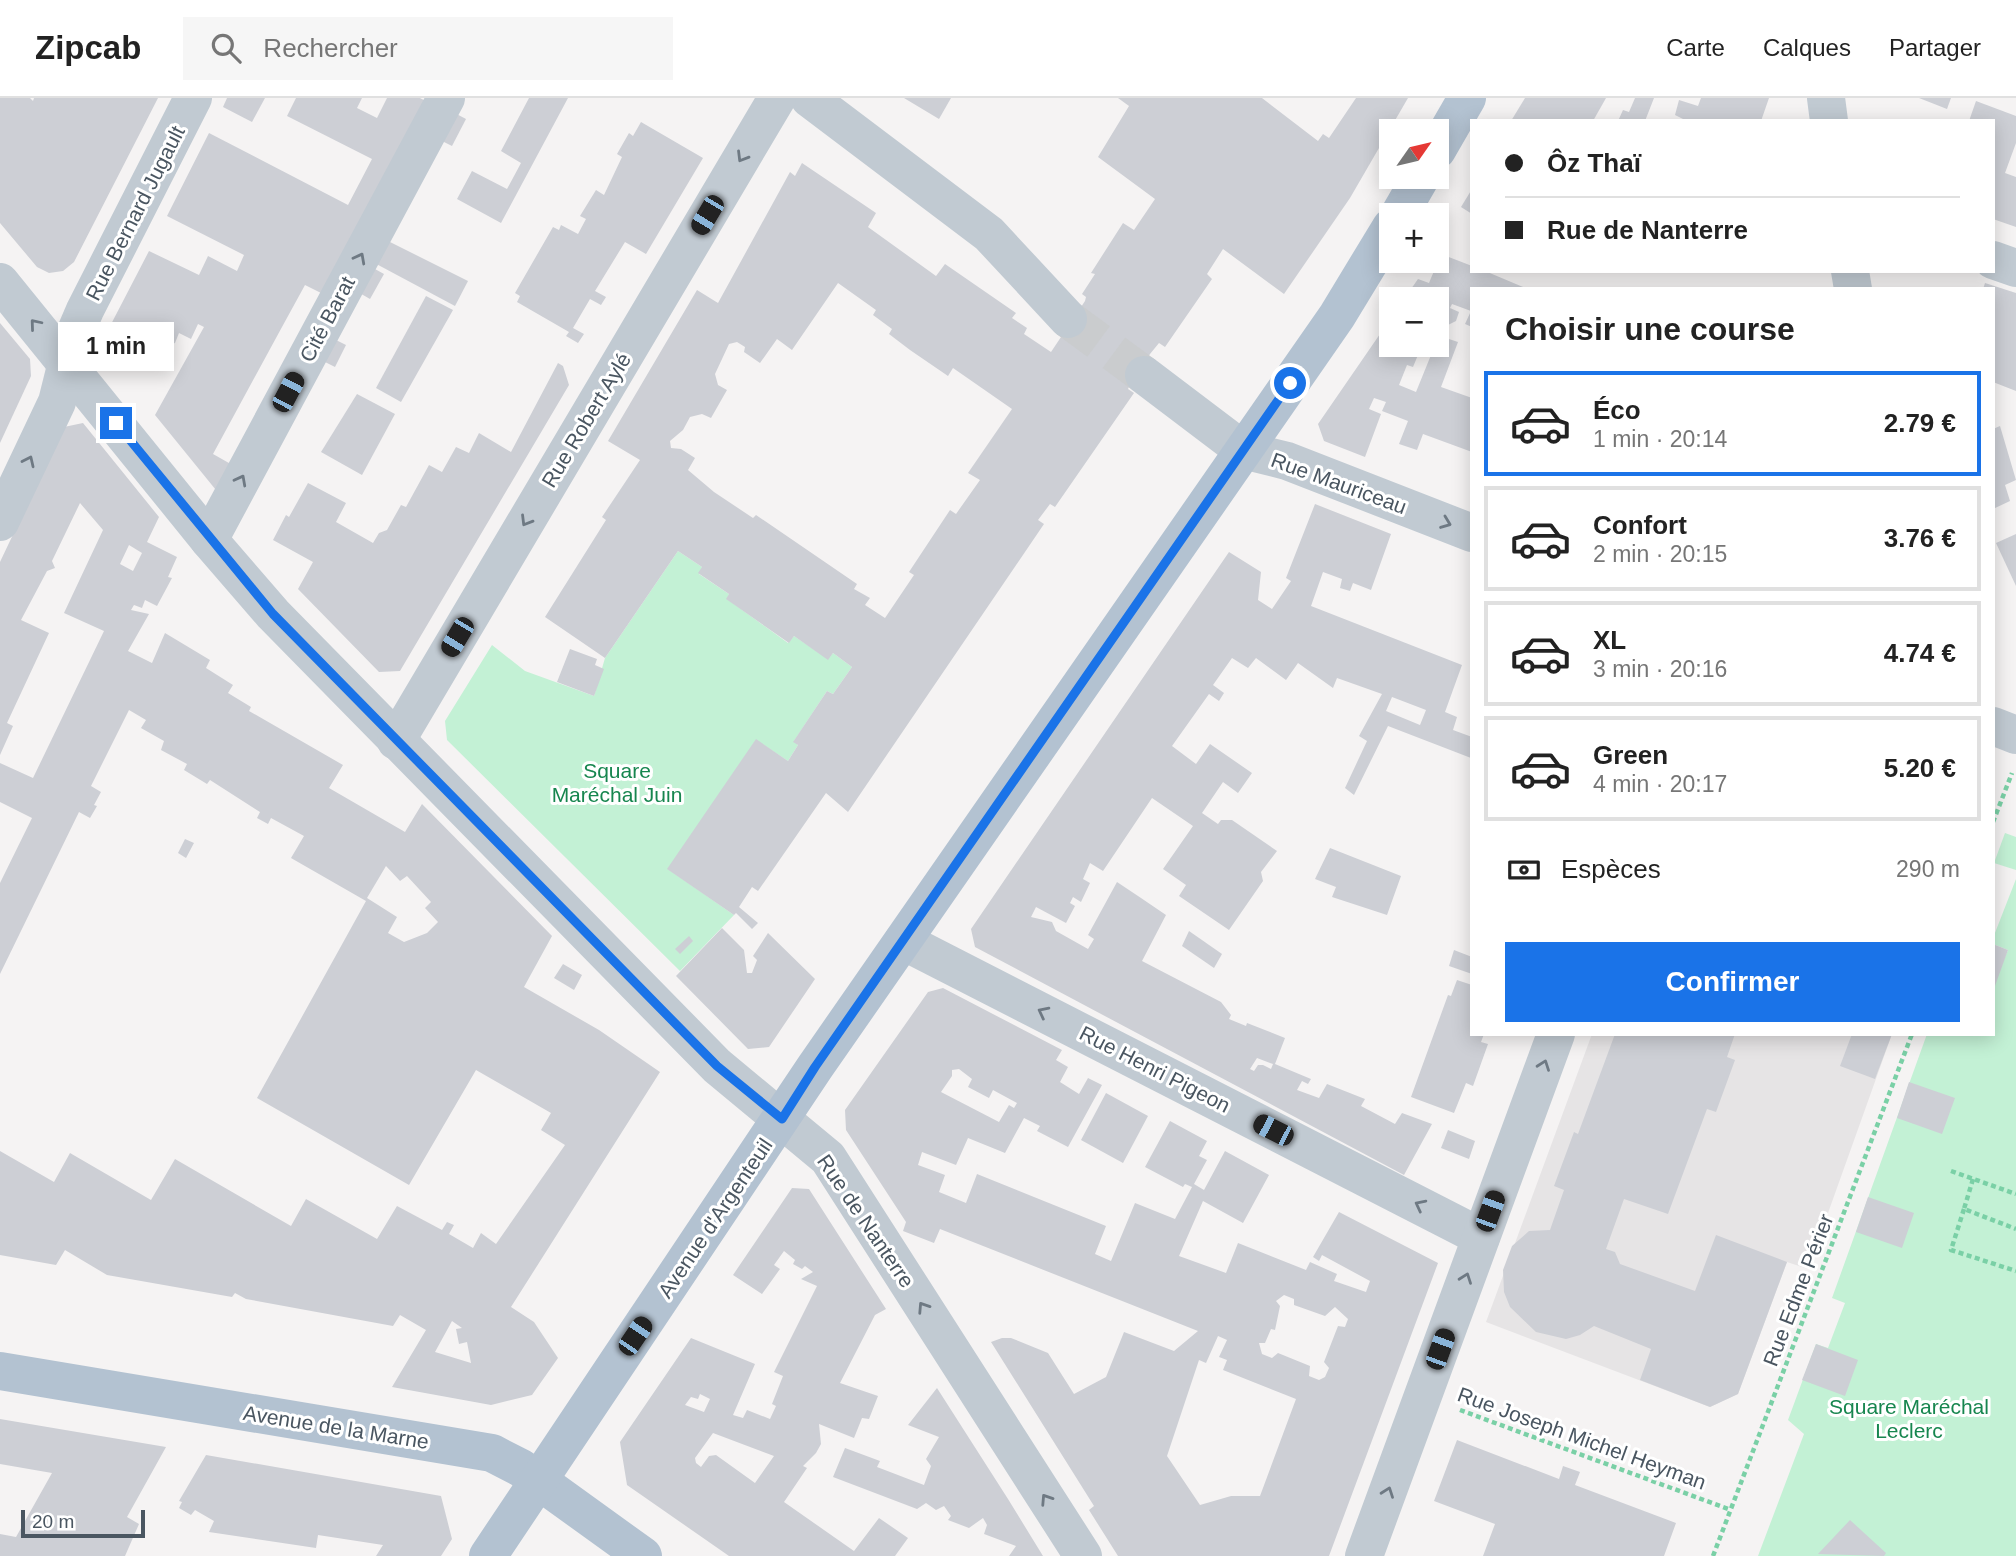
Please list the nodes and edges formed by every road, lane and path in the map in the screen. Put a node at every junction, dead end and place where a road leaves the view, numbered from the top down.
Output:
1 (193, 98) edge
2 (446, 98) edge
3 (777, 98) edge
4 (809, 98) edge
5 (1467, 98) edge
6 (1826, 98) edge
7 (1829, 119) edge
8 (1449, 129) edge
9 (1379, 247) edge
10 (1995, 261) edge
11 (2016, 268) edge
12 (0, 282) edge
13 (1068, 319) tunnel mouth
14 (67, 363) junction
15 (1143, 375) tunnel mouth
16 (1243, 450) junction
17 (0, 522) edge
18 (1470, 532) edge
19 (209, 540) junction
20 (396, 741) junction
21 (2016, 762) edge
22 (1995, 817) edge
23 (903, 941) junction
24 (1555, 1036) edge
25 (1911, 1036) edge
26 (782, 1119) junction
27 (1951, 1171) dead end
28 (1973, 1179) junction
29 (2016, 1194) edge
30 (1964, 1209) junction
31 (2016, 1229) edge
32 (1481, 1237) junction
33 (2016, 1271) edge
34 (0, 1371) edge
35 (1423, 1397) junction
36 (537, 1479) junction
37 (1731, 1510) junction
38 (488, 1556) edge
39 (643, 1556) edge
40 (1083, 1556) edge
41 (1364, 1556) edge
42 (1713, 1556) edge

1 - 14 street, Rue Bernard Jugault
19 -> 2 street, Cité Barat
3 -> 20 street, Rue Robert Aylé
4 - 13 street
5 - 8 main road
6 - 7 street
9 - 16 main road, Avenue d'Argenteuil
10 - 11 street
14 -> 12 street, Rue de Nanterre
17 -> 14 street, Rue Bernard Jugault
14 - 19 street, Rue de Nanterre
15 - 16 street, Rue Mauriceau
16 -> 18 street, Rue Mauriceau
16 - 23 main road, Avenue d'Argenteuil
19 - 20 street, Rue de Nanterre
20 - 26 street, Rue de Nanterre
21 - 22 path
23 - 26 main road, Avenue d'Argenteuil
32 -> 23 street, Rue Henri Pigeon
32 -> 24 street
25 - 37 path, Rue Edme Périer
26 - 36 main road, Avenue d'Argenteuil
40 -> 26 street, Rue de Nanterre
27 - 28 path
28 - 29 path
28 - 30 path
30 - 31 path
30 - 33 path
35 -> 32 street
34 - 36 main road, Avenue de la Marne
35 - 37 path, Rue Joseph Michel Heyman
41 -> 35 street
36 - 38 main road, Avenue d'Argenteuil
36 - 39 main road, Avenue de la Marne
37 - 42 path, Rue Edme Périer

